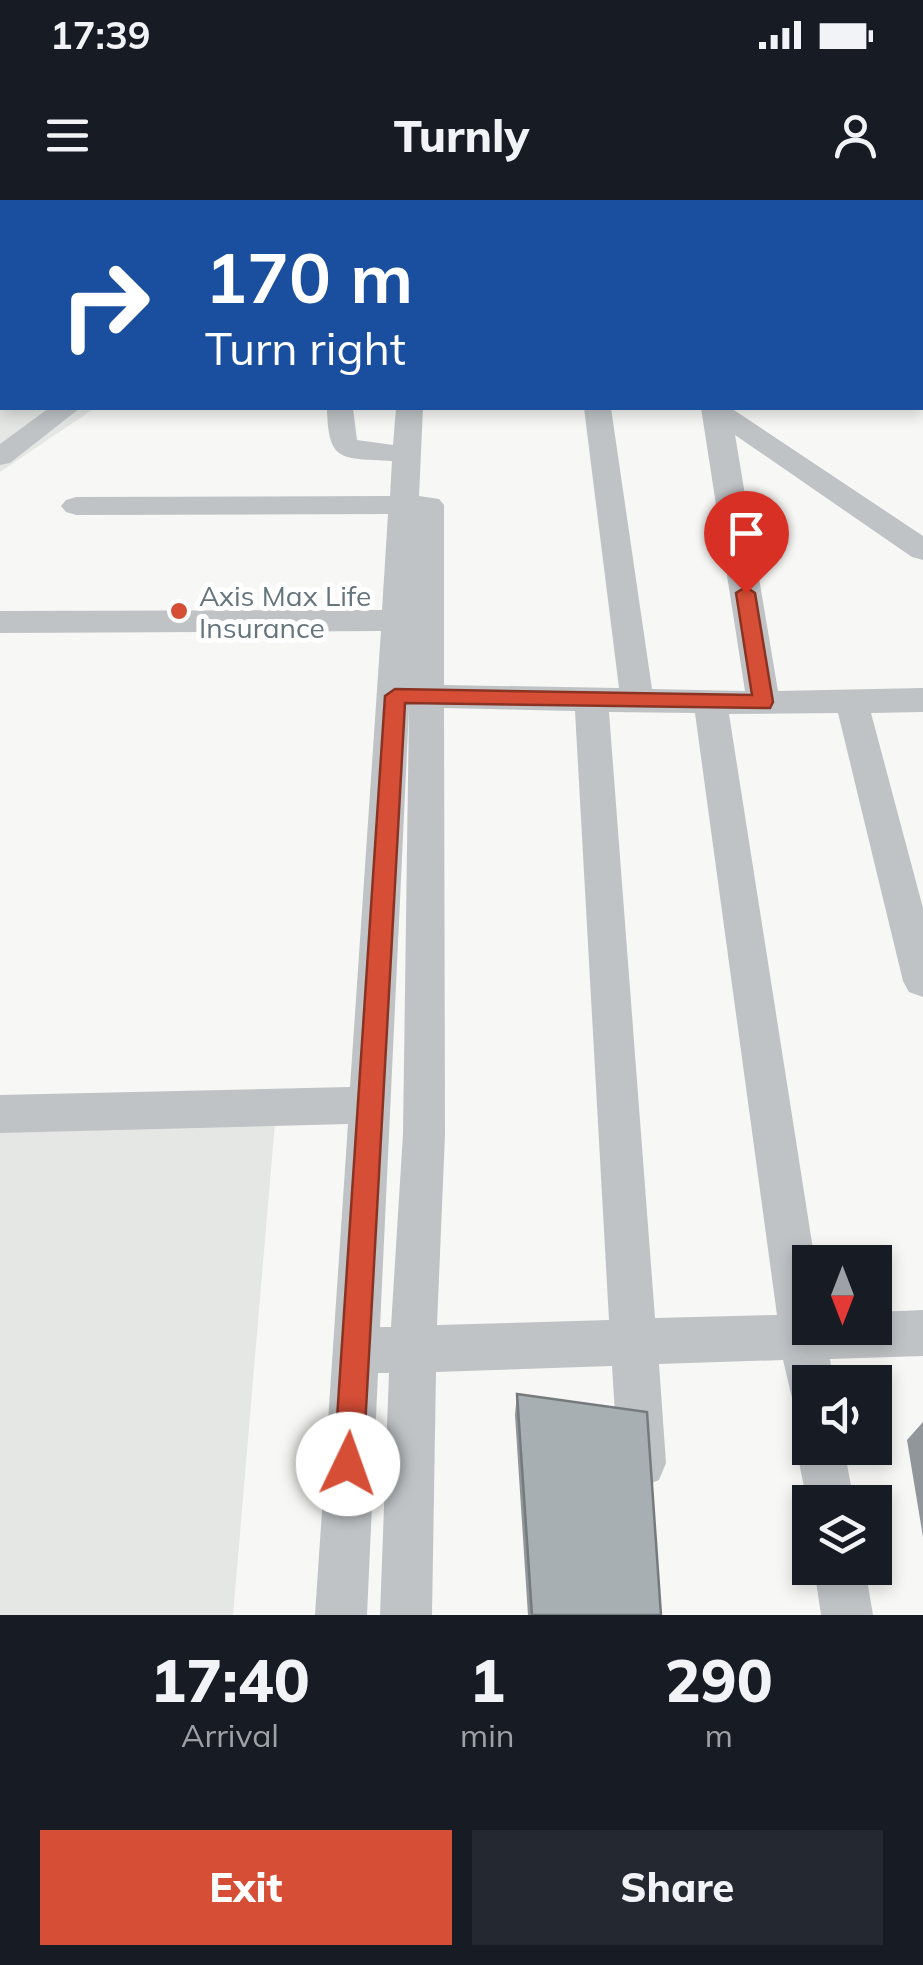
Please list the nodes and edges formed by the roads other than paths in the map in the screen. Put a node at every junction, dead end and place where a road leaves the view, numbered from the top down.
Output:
1 (33, 410) edge
2 (63, 410) edge
3 (340, 410) edge
4 (409, 410) edge
5 (431, 410) edge
6 (597, 410) edge
7 (715, 410) edge
8 (716, 410) edge
9 (0, 434) edge
10 (408, 454) junction
11 (0, 457) edge
12 (417, 505) junction
13 (76, 506) dead end
14 (923, 550) edge
15 (414, 620) junction
16 (0, 622) edge
17 (412, 696) junction
18 (592, 700) junction
19 (638, 700) junction
20 (710, 700) junction
21 (923, 700) edge
22 (763, 702) junction
23 (852, 703) junction
24 (923, 982) edge
25 (372, 1105) junction
26 (0, 1114) edge
27 (792, 1265) edge
28 (892, 1333) edge
29 (923, 1333) edge
30 (792, 1334) edge
31 (631, 1340) junction
32 (413, 1348) junction
33 (354, 1350) junction
34 (646, 1506) edge
35 (843, 1585) edge
36 (341, 1615) edge
37 (406, 1615) edge
38 (847, 1615) edge

1 - 9 street
2 - 11 street
3 - 10 street
4 - 10 street
5 - 12 street
6 - 19 street
7 - 22 street
8 - 14 street
10 - 12 street
12 - 13 street
12 - 15 street
15 - 16 street
15 - 17 street
17 - 18 street
17 - 25 street
17 - 32 street
18 - 19 street
18 - 31 street
19 - 20 street
20 - 22 street
20 - 27 street
21 - 23 street
22 - 23 street
23 - 24 street
25 - 26 street
25 - 33 street
28 - 29 street
30 - 31 street
31 - 32 street
31 - 34 street
32 - 33 street
32 - 37 street
33 - 36 street
35 - 38 street

